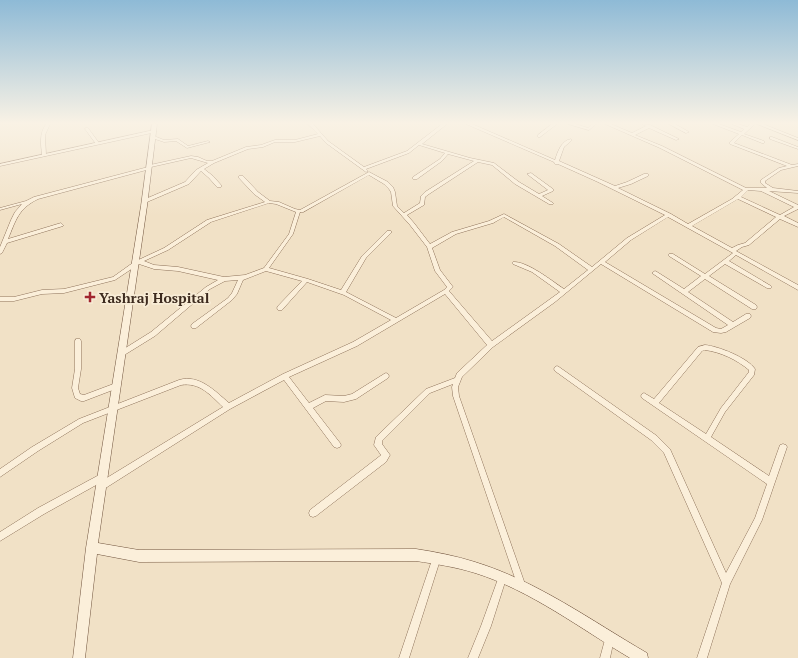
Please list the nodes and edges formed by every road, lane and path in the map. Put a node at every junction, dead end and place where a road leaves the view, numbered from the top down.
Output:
1 (44, 155) edge
2 (151, 155) edge
3 (231, 155) edge
4 (344, 155) edge
5 (401, 155) edge
6 (446, 155) edge
7 (453, 155) edge
8 (537, 155) edge
9 (559, 155) edge
10 (676, 155) edge
11 (761, 155) edge
12 (477, 161) junction
13 (213, 162) junction
14 (556, 163) junction
15 (0, 165) edge
16 (798, 165) edge
17 (790, 166) junction
18 (150, 167) junction
19 (201, 169) junction
20 (363, 169) junction
21 (369, 173) junction
22 (529, 174) dead end
23 (646, 175) dead end
24 (242, 177) dead end
25 (415, 178) dead end
26 (219, 186) dead end
27 (614, 188) junction
28 (746, 190) junction
29 (762, 190) junction
30 (772, 190) junction
31 (798, 192) edge
32 (539, 196) junction
33 (738, 197) junction
34 (145, 201) junction
35 (26, 202) junction
36 (269, 202) junction
37 (551, 203) dead end
38 (798, 206) edge
39 (0, 208) edge
40 (298, 212) junction
41 (404, 215) junction
42 (669, 215) junction
43 (779, 217) junction
44 (60, 225) dead end
45 (798, 225) edge
46 (689, 226) junction
47 (389, 232) dead end
48 (5, 242) junction
49 (428, 248) junction
50 (0, 252) edge
51 (734, 252) junction
52 (671, 255) dead end
53 (726, 261) junction
54 (601, 262) junction
55 (138, 263) junction
56 (516, 263) dead end
57 (266, 270) junction
58 (591, 270) junction
59 (655, 273) dead end
60 (705, 276) junction
61 (246, 277) junction
62 (224, 279) junction
63 (306, 280) junction
64 (769, 287) dead end
65 (798, 288) edge
66 (446, 291) junction
67 (343, 292) junction
68 (564, 292) junction
69 (684, 292) junction
70 (0, 299) edge
71 (754, 307) dead end
72 (280, 308) dead end
73 (748, 316) dead end
74 (394, 320) junction
75 (733, 325) junction
76 (194, 326) dead end
77 (78, 341) dead end
78 (491, 345) junction
79 (121, 354) junction
80 (557, 369) dead end
81 (285, 376) junction
82 (386, 376) dead end
83 (456, 380) junction
84 (116, 386) junction
85 (644, 396) dead end
86 (655, 403) junction
87 (228, 407) junction
88 (308, 407) junction
89 (113, 408) junction
90 (706, 438) junction
91 (337, 445) dead end
92 (783, 447) dead end
93 (0, 473) edge
94 (101, 482) junction
95 (771, 482) junction
96 (312, 513) dead end
97 (0, 537) edge
98 (92, 548) junction
99 (437, 557) junction
100 (502, 579) junction
101 (726, 583) junction
102 (523, 588) junction
103 (609, 639) junction
104 (79, 658) edge
105 (404, 658) edge
106 (473, 658) edge
107 (605, 658) edge
108 (642, 658) edge
109 (702, 658) edge

1 - 15 street
2 - 18 main road
3 - 13 street
4 - 20 street
5 - 20 street
6 - 25 street
7 - 12 street
8 - 14 street
9 - 14 street
10 - 28 street
11 - 17 street
12 - 32 street
12 - 41 street
13 - 18 street
13 - 19 street
14 - 27 street
16 - 17 street
17 - 30 street
18 - 34 main road
18 - 35 street
19 - 26 street
19 - 34 street
20 - 21 street
21 - 40 street
21 - 41 street
22 - 32 street
23 - 27 street
24 - 36 street
27 - 42 street
28 - 29 street
28 - 33 street
29 - 30 street
29 - 38 street
30 - 31 street
32 - 37 street
33 - 43 street
33 - 46 street
34 - 55 main road
35 - 39 street
35 - 48 street
36 - 40 street
36 - 55 street
38 - 43 street
40 - 57 street
41 - 49 street
42 - 46 street
42 - 54 street
43 - 45 street
43 - 51 street
44 - 48 street
46 - 51 street
47 - 67 street
48 - 50 street
49 - 58 street
49 - 66 street
51 - 53 street
51 - 65 street
52 - 60 street
53 - 60 street
53 - 64 street
54 - 58 street
54 - 75 street
55 - 62 street
55 - 70 street
55 - 79 main road
56 - 68 street
57 - 61 street
57 - 63 street
58 - 68 street
59 - 69 street
60 - 69 street
60 - 71 street
61 - 62 street
61 - 76 street
62 - 79 street
63 - 67 street
63 - 72 street
66 - 74 street
66 - 78 street
67 - 74 street
68 - 78 street
69 - 75 street
73 - 75 street
74 - 81 street
77 - 84 street
78 - 83 street
79 - 84 main road
80 - 101 street
81 - 87 street
81 - 88 street
82 - 88 street
83 - 96 street
83 - 102 street
84 - 89 main road
85 - 86 street
86 - 90 street
86 - 90 street
87 - 89 street
87 - 94 street
88 - 91 street
89 - 93 street
89 - 94 main road
90 - 95 street
92 - 95 street
94 - 97 street
94 - 98 main road
95 - 101 street
98 - 99 main road
98 - 104 main road
99 - 100 main road
99 - 105 street
100 - 102 main road
100 - 106 street
101 - 109 street
102 - 103 main road
103 - 107 street
103 - 108 main road

